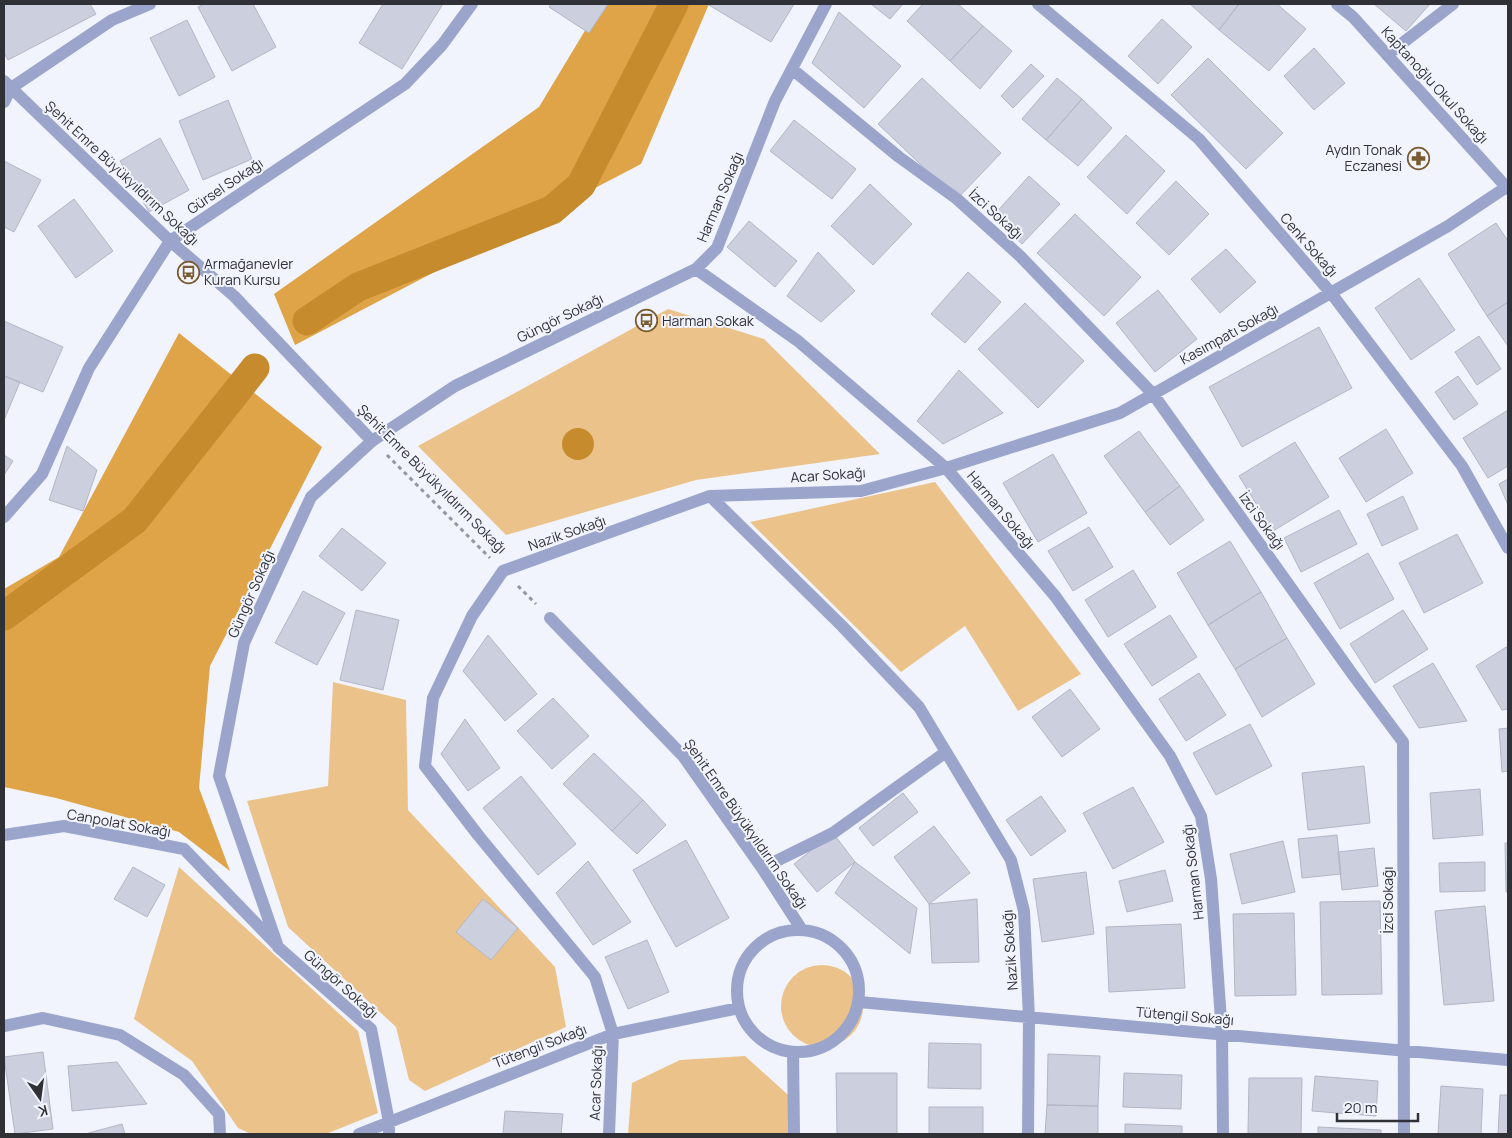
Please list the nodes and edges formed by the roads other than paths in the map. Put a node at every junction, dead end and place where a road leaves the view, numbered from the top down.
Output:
1 (150, 4) edge
2 (472, 4) edge
3 (826, 4) edge
4 (1038, 4) edge
5 (1338, 4) edge
6 (1453, 4) edge
7 (1387, 55) junction
8 (792, 69) junction
9 (7, 85) edge
10 (4, 102) edge
11 (1508, 187) edge
12 (170, 241) junction
13 (696, 269) junction
14 (1331, 293) junction
15 (1153, 394) junction
16 (372, 441) junction
17 (946, 468) junction
18 (710, 496) junction
19 (4, 518) edge
20 (1508, 548) edge
21 (550, 618) road end
22 (946, 752) junction
23 (4, 836) edge
24 (762, 868) junction
25 (802, 930) junction
26 (278, 947) junction
27 (859, 1002) junction
28 (739, 1008) junction
29 (1029, 1018) junction
30 (4, 1026) edge
31 (613, 1034) junction
32 (1222, 1034) junction
33 (793, 1052) junction
34 (1404, 1052) junction
35 (1508, 1060) edge
36 (389, 1128) edge
37 (220, 1134) edge
38 (359, 1134) edge
39 (609, 1134) edge
40 (794, 1134) edge
41 (1028, 1134) edge
42 (1223, 1134) edge
43 (1404, 1134) edge

1 - 9 street
2 - 12 street, Gürsel Sokağı
3 - 8 street, Harman Sokağı
4 - 14 street, Cenk Sokağı
5 - 7 street, Kaptanoğlu Okul Sokağı
6 - 7 street
7 - 11 street, Kaptanoğlu Okul Sokağı
8 - 13 street, Harman Sokağı
8 - 15 street, İzci Sokağı
9 - 10 street
9 - 12 street, Şehit Emre Büyükyıldırım Sokağı
11 - 14 street, Kasımpatı Sokağı
12 - 16 street, Şehit Emre Büyükyıldırım Sokağı
12 - 19 street, Gürsel Sokağı
13 - 16 street, Güngör Sokağı
13 - 17 street, Harman Sokağı
14 - 15 street, Kasımpatı Sokağı
14 - 20 street, Cenk Sokağı
15 - 17 street, Kasımpatı Sokağı
15 - 34 street, İzci Sokağı
16 - 26 street, Güngör Sokağı
17 - 18 street, Acar Sokağı
17 - 32 street, Harman Sokağı
18 - 22 street, Nazik Sokağı
18 - 31 street, Nazik Sokağı
21 - 24 street, Şehit Emre Büyükyıldırım Sokağı
22 - 24 street
22 - 29 street, Nazik Sokağı
23 - 26 street, Canpolat Sokağı
24 - 25 street, Şehit Emre Büyükyıldırım Sokağı
25 - 27 street
25 - 28 street
26 - 36 street, Güngör Sokağı
27 - 29 street, Tütengil Sokağı
27 - 33 street
28 - 31 street, Tütengil Sokağı
28 - 33 street
29 - 32 street, Tütengil Sokağı
29 - 41 street, Nazik Sokağı
30 - 37 street
31 - 36 street, Tütengil Sokağı
31 - 39 street, Acar Sokağı
32 - 34 street, Tütengil Sokağı
32 - 42 street, Harman Sokağı
33 - 40 street
34 - 35 street, Tütengil Sokağı
34 - 43 street, İzci Sokağı
36 - 38 street, Tütengil Sokağı

